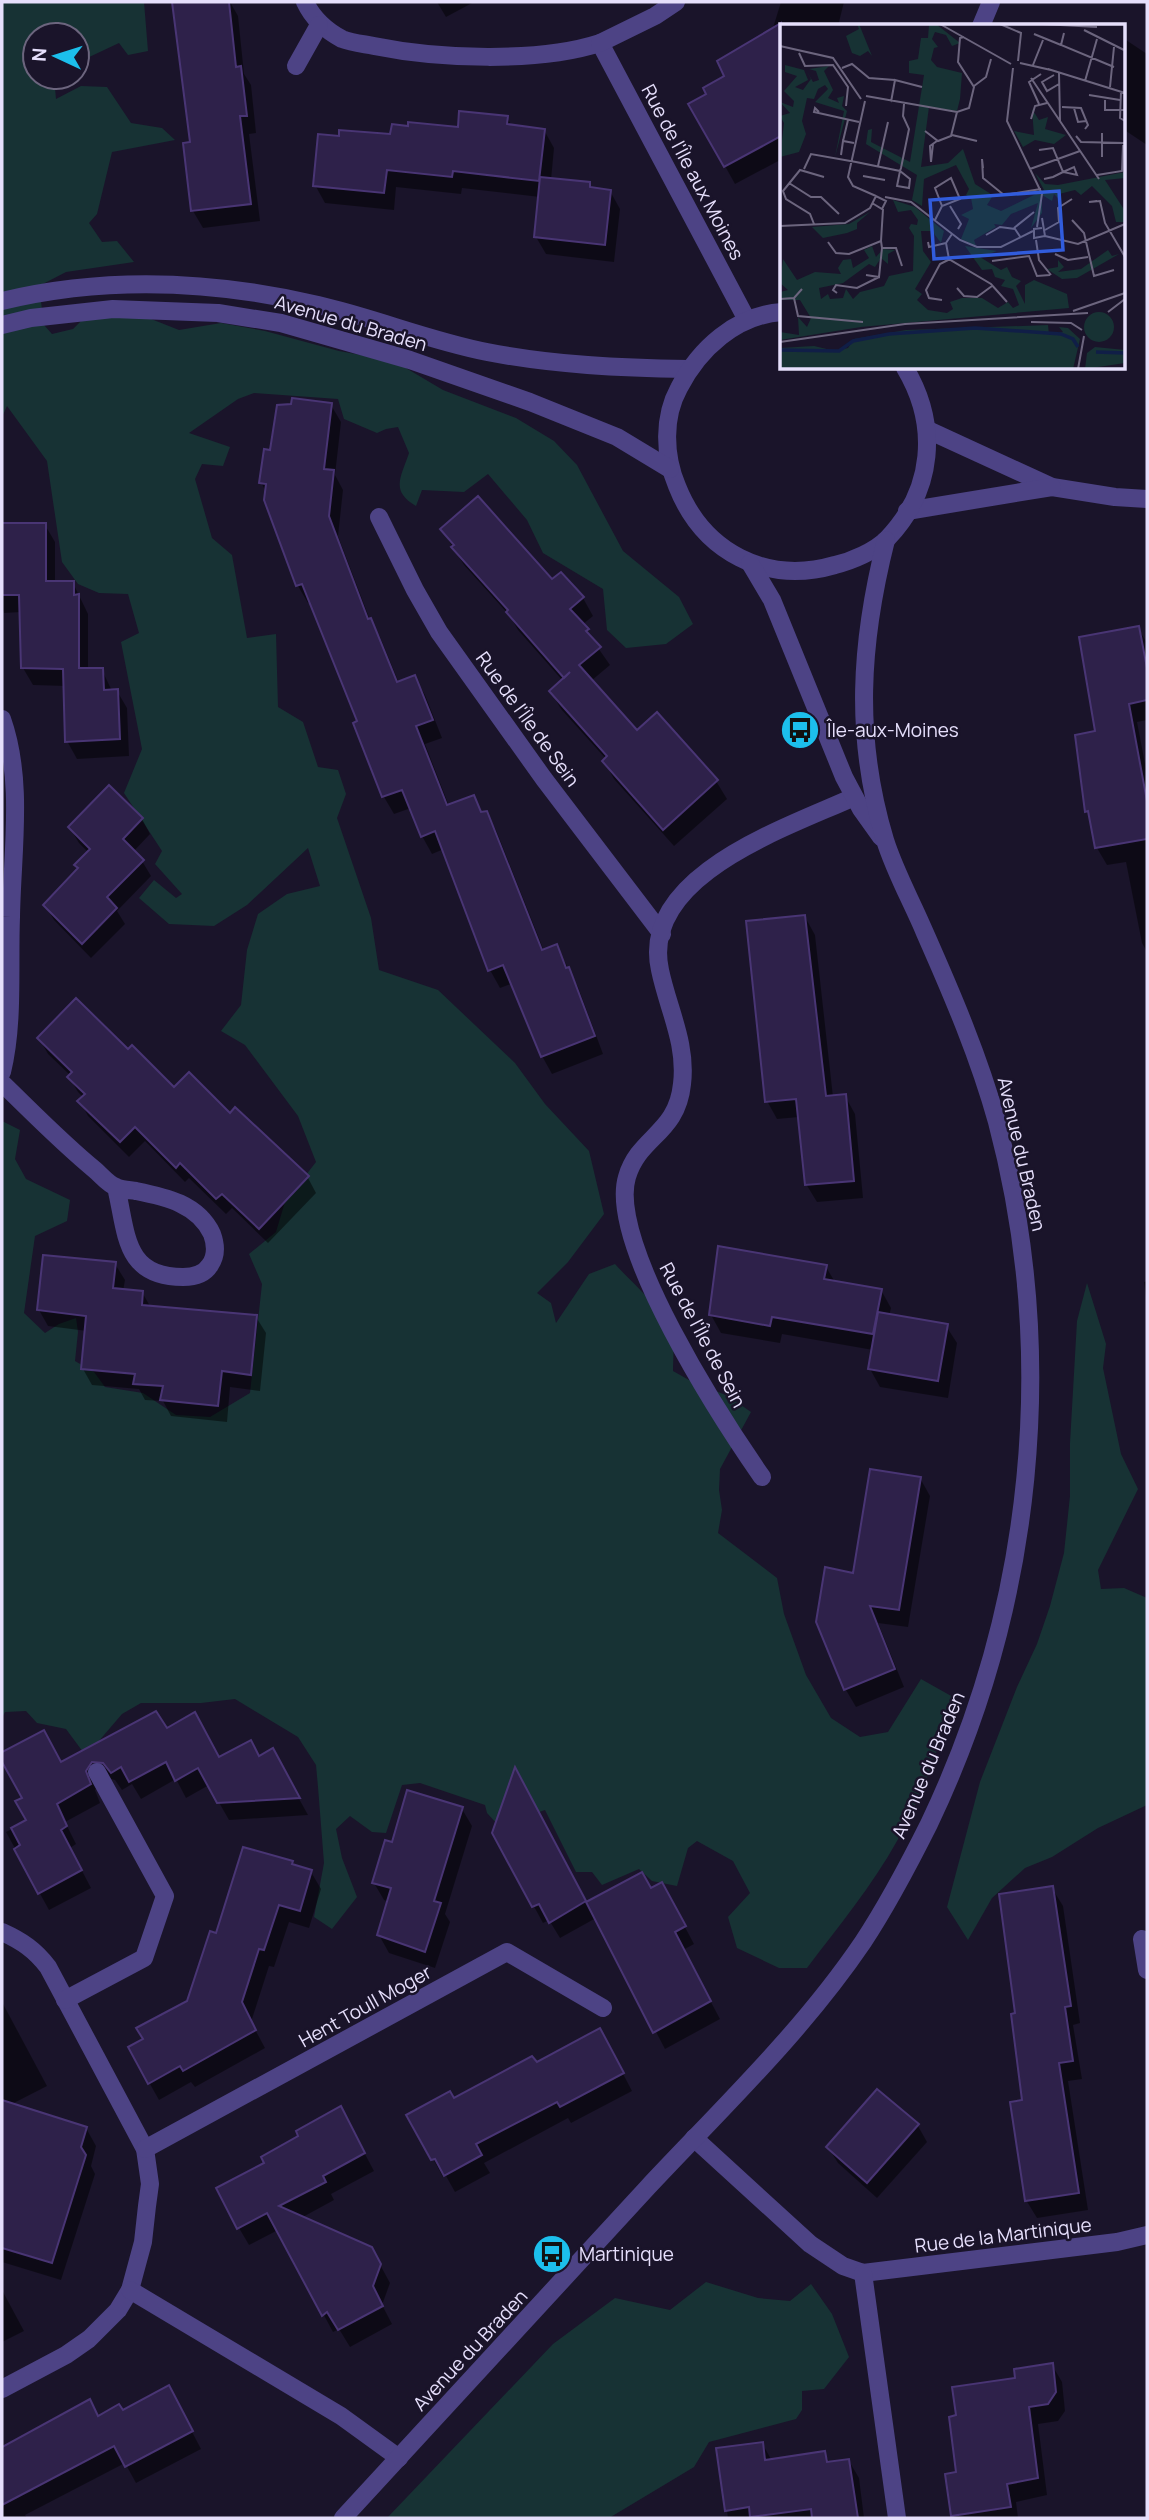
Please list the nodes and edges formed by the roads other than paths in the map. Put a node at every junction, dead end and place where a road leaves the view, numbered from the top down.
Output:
1 (305, 2) edge
2 (676, 2) edge
3 (991, 2) edge
4 (982, 24) edge
5 (320, 25) junction
6 (600, 43) junction
7 (296, 66) dead end
8 (2, 301) edge
9 (780, 312) edge
10 (747, 320) junction
11 (2, 325) edge
12 (689, 369) junction
13 (906, 369) edge
14 (928, 430) junction
15 (670, 468) junction
16 (1052, 487) junction
17 (1147, 499) edge
18 (907, 511) junction
19 (379, 517) dead end
20 (886, 540) junction
21 (750, 563) junction
22 (2, 719) edge
23 (854, 797) junction
24 (886, 845) junction
25 (662, 933) junction
26 (2, 1072) edge
27 (2, 1083) edge
28 (116, 1187) junction
29 (762, 1477) dead end
30 (97, 1772) dead end
31 (2, 1932) edge
32 (1142, 1939) dead end
33 (1147, 1969) edge
34 (65, 2000) junction
35 (603, 2008) dead end
36 (694, 2138) junction
37 (145, 2150) junction
38 (1147, 2235) edge
39 (863, 2273) junction
40 (130, 2290) junction
41 (2, 2389) edge
42 (399, 2458) junction
43 (343, 2518) edge
44 (897, 2518) edge

1 - 5 street
2 - 6 street
3 - 4 street
5 - 6 street
5 - 7 street
6 - 10 street, Rue de l'Île aux Moines
8 - 12 street, Avenue du Braden
9 - 10 street
10 - 12 street
11 - 15 street, Avenue du Braden
12 - 15 street
13 - 14 street
14 - 16 street
14 - 18 street
15 - 21 street
16 - 17 street
16 - 18 street
18 - 20 street
19 - 25 street, Rue de l'Île de Sein
20 - 21 street
20 - 24 street, Avenue du Braden
21 - 23 street, Avenue du Braden
22 - 26 street
23 - 24 street, Avenue du Braden
23 - 25 street, Rue de l'Île de Sein
24 - 36 street, Avenue du Braden
25 - 29 street, Rue de l'Île de Sein
27 - 28 street
28 - 28 street
30 - 34 street
31 - 34 street
32 - 33 street
34 - 37 street
35 - 37 street, Hent Toull Moger
36 - 39 street
36 - 42 street, Avenue du Braden
37 - 40 street
38 - 39 street, Rue de la Martinique
39 - 44 street
40 - 41 street
40 - 42 street
42 - 43 street, Avenue du Braden

